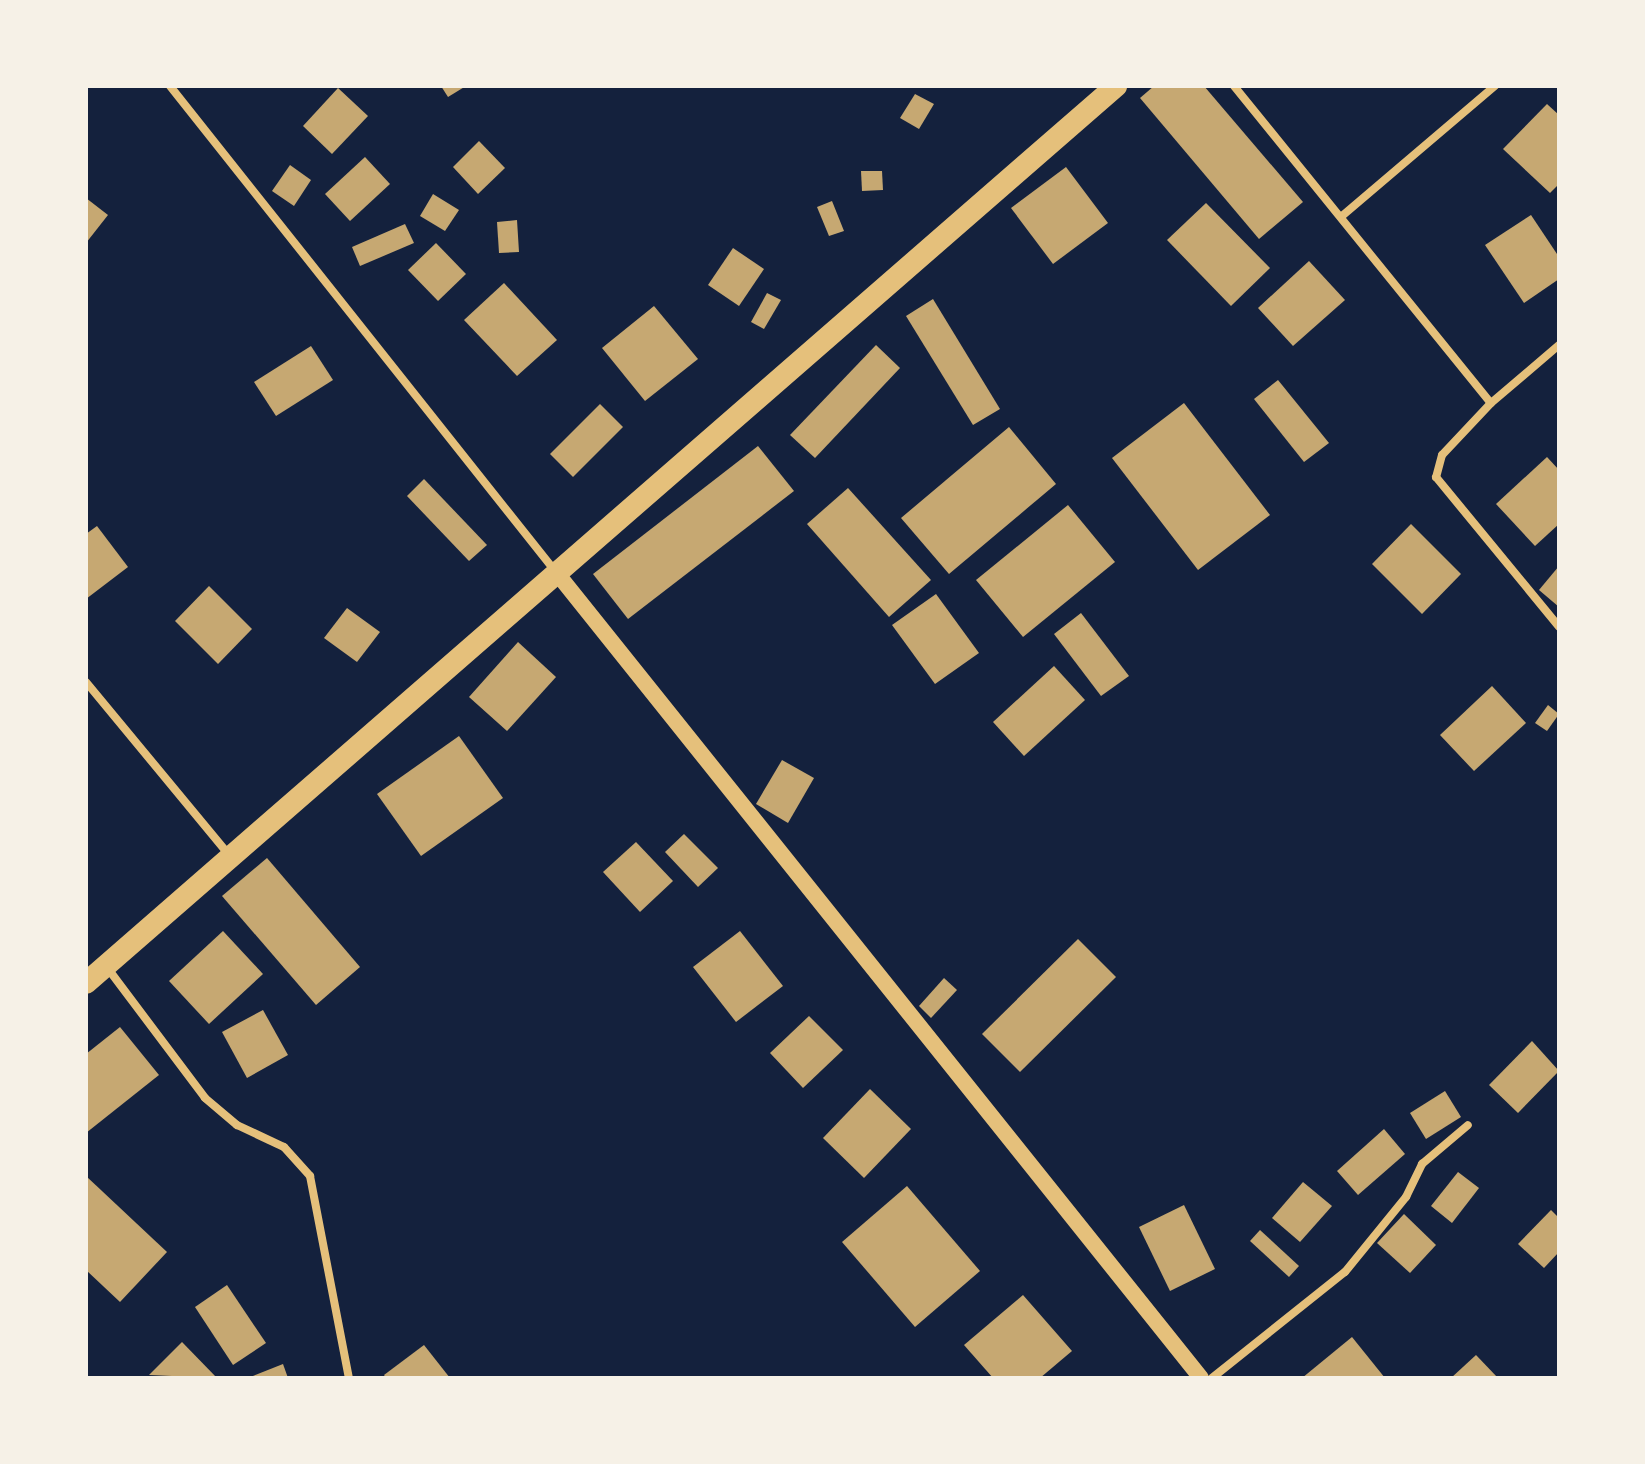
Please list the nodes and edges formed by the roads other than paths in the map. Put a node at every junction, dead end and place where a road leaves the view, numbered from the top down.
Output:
1 (170, 86) edge
2 (1116, 86) edge
3 (1234, 86) edge
4 (1495, 86) edge
5 (1342, 216) junction
6 (1559, 345) edge
7 (1491, 403) junction
8 (556, 572) junction
9 (1559, 627) edge
10 (86, 682) edge
11 (229, 856) junction
12 (106, 965) junction
13 (86, 983) edge
14 (1468, 1125) dead end
15 (349, 1378) edge
16 (1201, 1378) edge
17 (1212, 1378) edge

1 - 8 street
2 - 8 highway
3 - 5 street
4 - 5 street
5 - 7 street
6 - 7 street
7 - 9 street
8 - 11 highway
8 - 16 main road
10 - 11 street
11 - 12 highway
12 - 13 highway
12 - 15 street
14 - 17 street

